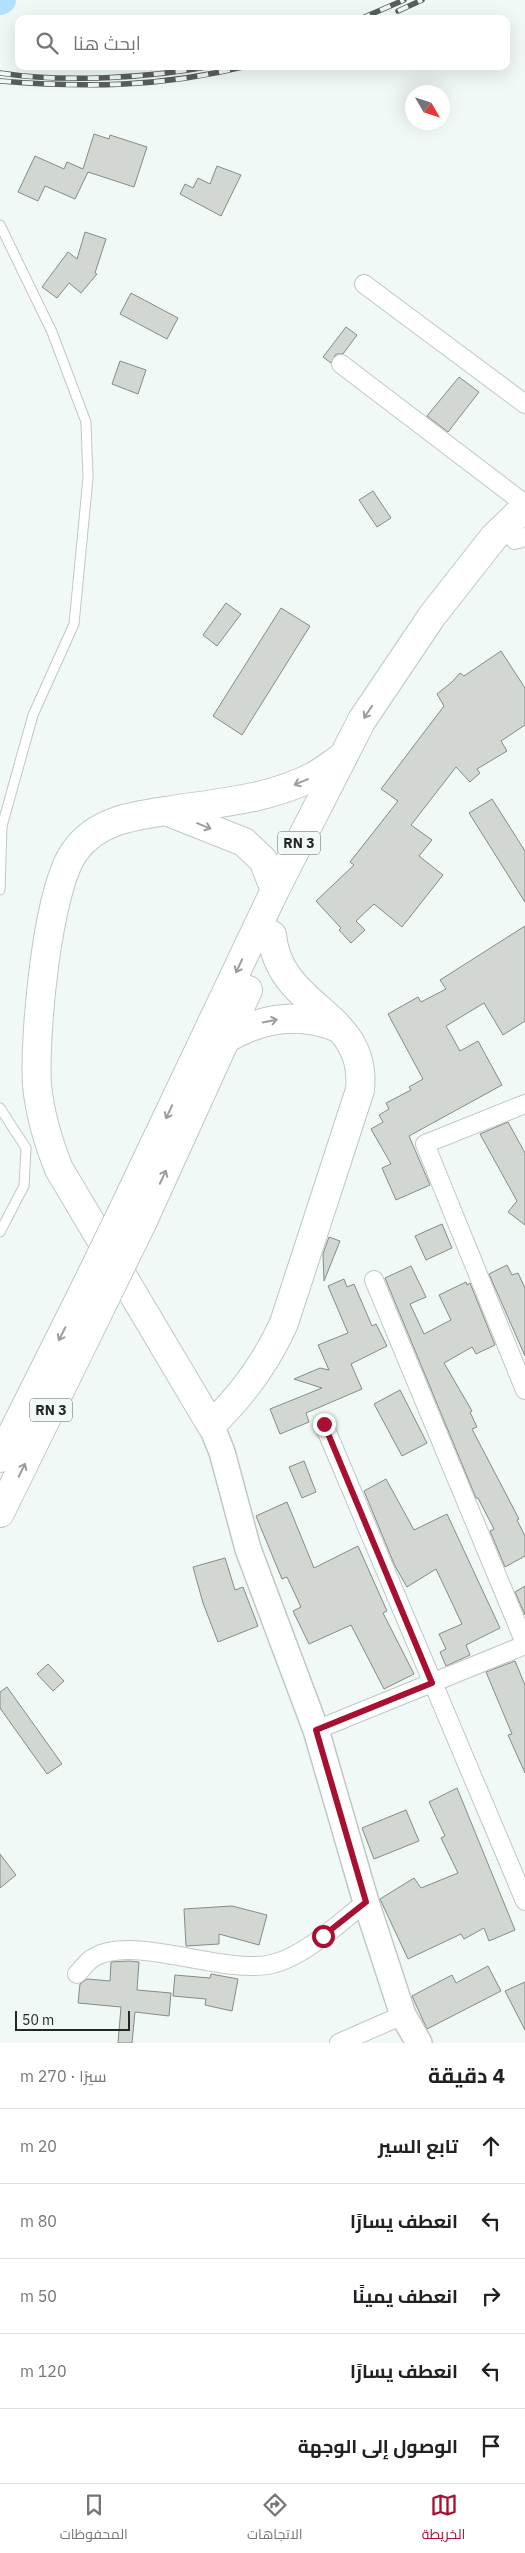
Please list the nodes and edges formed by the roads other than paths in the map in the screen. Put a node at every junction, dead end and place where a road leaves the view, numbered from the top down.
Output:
1 (0, 225) edge
2 (364, 284) dead end
3 (341, 364) dead end
4 (525, 404) edge
5 (525, 506) edge
6 (522, 536) edge
7 (342, 757) junction
8 (166, 811) junction
9 (0, 890) edge
10 (275, 890) junction
11 (272, 935) junction
12 (342, 1030) junction
13 (226, 1039) junction
14 (524, 1107) edge
15 (0, 1108) edge
16 (36, 1143) junction
17 (132, 1215) junction
18 (0, 1232) edge
19 (374, 1280) dead end
20 (92, 1299) junction
21 (525, 1390) edge
22 (324, 1424) dead end
23 (211, 1425) junction
24 (0, 1458) edge
25 (0, 1513) edge
26 (525, 1644) edge
27 (432, 1683) junction
28 (316, 1730) junction
29 (525, 1901) edge
30 (366, 1902) junction
31 (77, 1974) dead end
32 (403, 2015) junction
33 (339, 2043) edge
34 (419, 2043) edge

1 - 9 lane
2 - 4 street
3 - 5 street
5 -> 7 highway, RN 3
6 - 11 highway, RN 3
7 -> 8 highway
7 - 10 highway, RN 3
8 -> 10 highway
8 - 16 highway
10 -> 17 highway, RN 3
11 - 12 highway
11 - 13 highway, RN 3
13 -> 12 highway
12 - 23 highway
17 -> 13 highway, RN 3
14 - 21 street
15 - 16 lane
16 - 18 lane
16 - 23 highway
17 - 20 highway, RN 3, bridge
19 - 26 street
20 -> 24 highway, RN 3
25 -> 20 highway, RN 3
22 - 27 street
23 - 28 main road
26 - 27 street
27 - 28 street
27 - 29 street
28 - 30 main road
30 - 31 street
30 - 32 main road
32 - 33 street
32 - 34 main road

